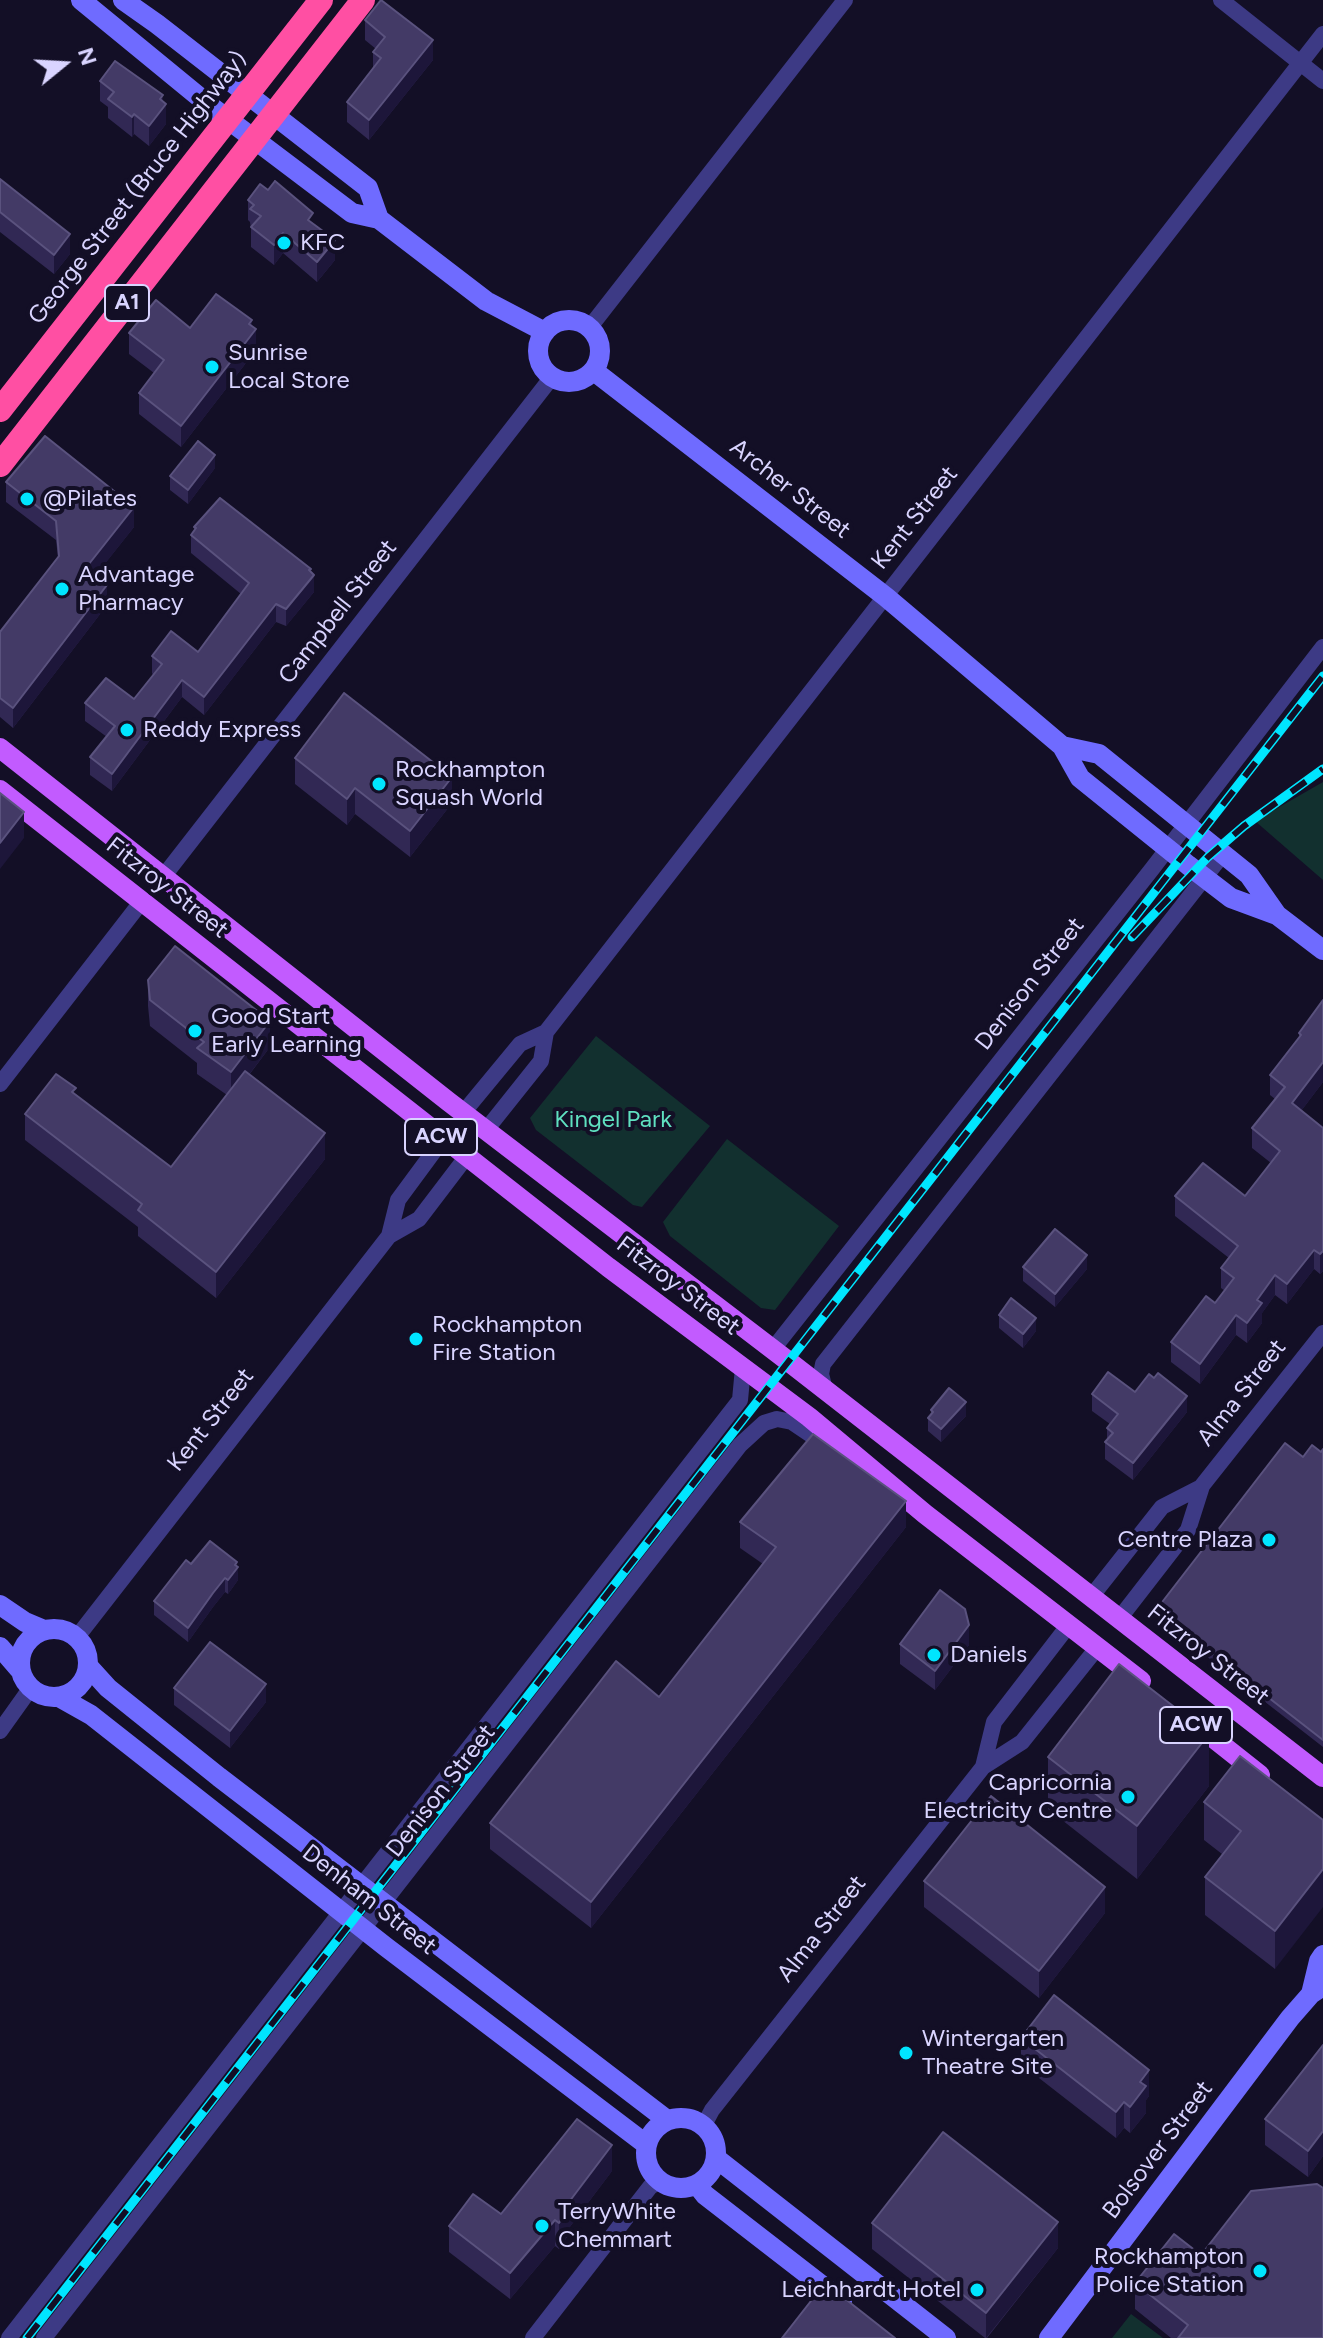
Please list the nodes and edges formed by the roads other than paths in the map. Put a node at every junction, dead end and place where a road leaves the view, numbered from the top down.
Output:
1 (81, 0) edge
2 (123, 0) edge
3 (321, 0) edge
4 (363, 0) edge
5 (845, 0) edge
6 (1221, 0) edge
7 (1323, 34) edge
8 (1301, 62) junction
9 (1323, 81) edge
10 (248, 95) junction
11 (274, 115) junction
12 (228, 120) junction
13 (254, 140) junction
14 (379, 219) junction
15 (590, 327) junction
16 (545, 332) junction
17 (594, 371) junction
18 (552, 377) junction
19 (0, 410) edge
20 (0, 465) edge
21 (886, 597) junction
22 (1323, 647) edge
23 (1062, 746) junction
24 (0, 748) edge
25 (0, 790) edge
26 (1186, 824) junction
27 (1168, 848) junction
28 (1223, 854) junction
29 (163, 877) junction
30 (1205, 877) junction
31 (142, 901) junction
32 (1277, 915) junction
33 (1323, 950) edge
34 (546, 1032) junction
35 (0, 1084) edge
36 (463, 1113) junction
37 (486, 1130) junction
38 (443, 1139) junction
39 (467, 1156) junction
40 (389, 1236) junction
41 (1323, 1333) edge
42 (773, 1349) junction
43 (743, 1368) junction
44 (825, 1390) junction
45 (885, 1479) junction
46 (1202, 1487) junction
47 (1091, 1597) junction
48 (0, 1605) edge
49 (1119, 1619) junction
50 (1068, 1626) junction
51 (44, 1630) junction
52 (77, 1637) junction
53 (0, 1647) edge
54 (1097, 1648) junction
55 (88, 1666) junction
56 (19, 1669) junction
57 (30, 1689) junction
58 (1153, 1691) edge
59 (59, 1697) junction
60 (1178, 1711) edge
61 (0, 1731) edge
62 (983, 1767) junction
63 (1323, 1774) edge
64 (1275, 1787) edge
65 (361, 1887) junction
66 (384, 1903) junction
67 (342, 1912) junction
68 (363, 1929) junction
69 (1323, 1955) edge
70 (1317, 1990) edge
71 (667, 2120) junction
72 (704, 2125) junction
73 (647, 2145) junction
74 (716, 2158) junction
75 (659, 2181) junction
76 (697, 2185) junction
77 (858, 2313) edge
78 (9, 2338) edge
79 (44, 2338) edge
80 (533, 2338) edge
81 (946, 2338) edge
82 (1049, 2338) edge

1 - 12 street
2 - 10 street
3 - 10 highway, George Street (Bruce Highway) / A1
4 - 11 highway, A1
5 - 15 street
6 - 8 street
7 - 8 street, Kent Street
8 - 9 street
8 - 21 street, Kent Street
10 - 11 street
10 - 12 highway, George Street (Bruce Highway) / A1
11 - 13 highway, A1
11 - 14 street
12 - 13 street
12 - 19 highway, George Street (Bruce Highway) / A1
13 - 14 street
13 - 20 highway, A1
14 - 16 street
15 - 16 street
15 - 17 street
16 - 18 street
17 - 18 street
17 - 21 street, Archer Street
18 - 29 street, Campbell Street
21 - 23 street, Archer Street
21 - 34 street, Kent Street
22 - 26 street, Denison Street
23 - 26 street, Archer Street
23 - 27 street, Archer Street
24 - 29 main road, Fitzroy Street / ACW
25 - 31 main road, Fitzroy Street / ACW
26 - 27 street, Denison Street
26 - 28 street, Archer Street
27 - 30 street, Archer Street
27 - 42 street, Denison Street
28 - 30 street
28 - 32 street, Archer Street
29 - 31 main road
29 - 36 main road, Fitzroy Street / ACW
30 - 32 street, Archer Street
30 - 44 street
31 - 35 street
31 - 38 main road, Fitzroy Street / ACW
32 - 33 street, Archer Street
34 - 36 street, Kent Street
34 - 37 street, Kent Street
36 - 37 main road, Fitzroy Street / ACW
36 - 38 main road, Kent Street
37 - 39 main road, Kent Street
37 - 42 main road, Fitzroy Street / ACW
38 - 39 main road, Fitzroy Street / ACW
38 - 40 street, Kent Street
39 - 40 street, Kent Street
39 - 43 main road, Fitzroy Street / ACW
40 - 52 street, Kent Street
41 - 46 street, Alma Street
42 - 44 main road, Fitzroy Street / ACW
43 - 45 main road, Fitzroy Street / ACW
43 - 65 street, Denison Street
44 - 47 main road, Fitzroy Street / ACW
45 - 50 main road, Fitzroy Street / ACW
45 - 66 street, Denison Street
46 - 47 street, Alma Street
46 - 49 street, Alma Street
47 - 49 main road, Fitzroy Street / ACW
47 - 50 main road, Alma Street
48 - 51 street
49 - 54 main road, Alma Street
49 - 63 main road, Fitzroy Street / ACW
50 - 54 main road, Fitzroy Street / ACW
50 - 62 street, Alma Street
51 - 52 street
51 - 56 street
52 - 55 street
53 - 56 street
54 - 58 main road, Fitzroy Street / ACW
54 - 62 street, Alma Street
55 - 59 street
55 - 65 street, Denham Street
56 - 57 street
57 - 59 street
57 - 61 street
59 - 67 street, Denham Street
60 - 64 main road, ACW
62 - 72 street, Alma Street
65 - 66 street, Denham Street
65 - 67 street, Denison Street
66 - 68 street, Denison Street
66 - 71 street, Denham Street
67 - 68 street, Denham Street
67 - 78 street, Denison Street
68 - 73 street, Denham Street
68 - 79 street, Denison Street
69 - 70 street, Bolsover Street
70 - 82 street, Bolsover Street
71 - 72 street
71 - 73 street
72 - 74 street
73 - 75 street
74 - 76 street
74 - 81 street
75 - 76 street
75 - 80 street
76 - 77 street

